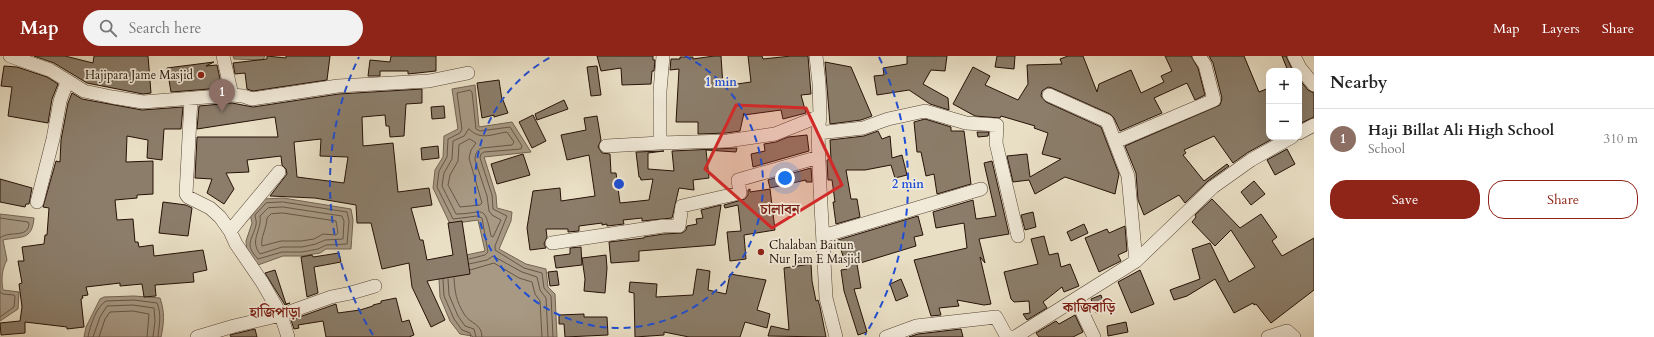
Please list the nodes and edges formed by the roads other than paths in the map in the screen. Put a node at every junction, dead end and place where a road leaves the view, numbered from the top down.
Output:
1 (10, 56) edge
2 (223, 56) edge
3 (663, 56) edge
4 (816, 56) edge
5 (1199, 56) edge
6 (1294, 56) edge
7 (468, 73) dead end
8 (67, 82) junction
9 (1314, 85) edge
10 (232, 95) junction
11 (1049, 95) dead end
12 (191, 99) junction
13 (820, 116) junction
14 (1314, 125) edge
15 (1302, 131) edge
16 (818, 133) junction
17 (1287, 140) edge
18 (660, 142) junction
19 (1115, 142) junction
20 (606, 146) dead end
21 (819, 157) junction
22 (279, 172) dead end
23 (981, 189) dead end
24 (37, 202) dead end
25 (230, 231) junction
26 (823, 236) junction
27 (1018, 236) dead end
28 (552, 243) dead end
29 (1136, 261) junction
30 (375, 286) dead end
31 (1076, 299) junction
32 (281, 315) junction
33 (197, 337) edge
34 (288, 337) edge
35 (836, 337) edge
36 (886, 337) edge
37 (1007, 337) edge
38 (1011, 337) edge
39 (1094, 337) edge
40 (1268, 337) edge
41 (1294, 337) edge

1 - 8 street
2 - 10 street
3 - 18 street
4 - 13 street
5 - 19 street
6 - 9 street
7 - 10 street
8 - 12 street
8 - 24 street
10 - 12 street
11 - 19 street
12 - 25 street
13 - 16 street
13 - 18 street
14 - 15 street
16 - 21 street
16 - 27 street
17 - 29 street
18 - 20 street
19 - 29 street
21 - 26 street
21 - 28 street
22 - 25 street
23 - 26 street
25 - 32 street
26 - 35 street
29 - 31 street
30 - 32 street
31 - 38 street
31 - 39 street
32 - 33 street
32 - 34 street
36 - 37 street
40 - 41 street

